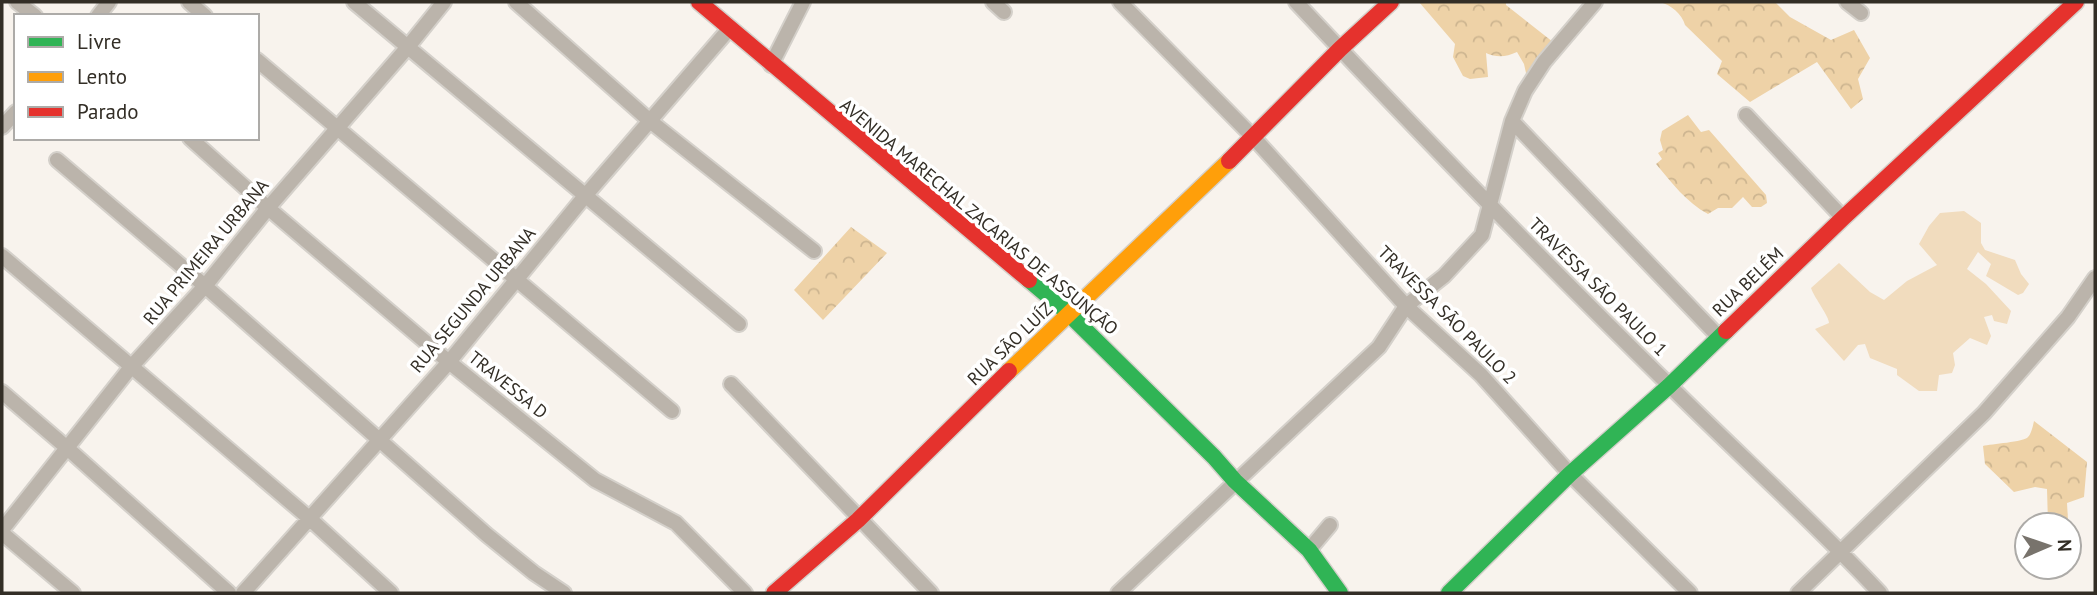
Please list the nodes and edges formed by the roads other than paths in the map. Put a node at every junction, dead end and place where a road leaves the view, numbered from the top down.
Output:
1 (17, 2) edge
2 (189, 2) edge
3 (354, 2) edge
4 (444, 2) edge
5 (516, 2) edge
6 (699, 2) edge
7 (803, 2) edge
8 (993, 2) edge
9 (1120, 2) edge
10 (1296, 2) edge
11 (1391, 2) edge
12 (1595, 2) edge
13 (1847, 2) edge
14 (2076, 2) edge
15 (1004, 12) dead end
16 (1861, 13) dead end
17 (32, 14) edge
18 (203, 14) edge
19 (730, 28) junction
20 (407, 48) junction
21 (1340, 49) junction
22 (259, 62) edge
23 (771, 65) junction
24 (14, 113) edge
25 (1746, 115) dead end
26 (650, 121) junction
27 (1513, 121) junction
28 (2, 127) edge
29 (337, 128) junction
30 (1254, 138) junction
31 (192, 140) edge
32 (57, 160) dead end
33 (585, 196) junction
34 (1489, 206) junction
35 (268, 208) junction
36 (1843, 218) junction
37 (814, 251) dead end
38 (2, 256) edge
39 (516, 278) junction
40 (205, 286) junction
41 (2093, 286) edge
42 (1406, 306) junction
43 (1068, 313) junction
44 (739, 324) dead end
45 (1718, 336) junction
46 (449, 362) junction
47 (131, 367) junction
48 (731, 384) dead end
49 (1669, 386) junction
50 (2, 392) edge
51 (673, 411) dead end
52 (378, 440) junction
53 (66, 447) junction
54 (1570, 474) junction
55 (1235, 481) junction
56 (309, 518) junction
57 (858, 520) junction
58 (1330, 525) dead end
59 (2, 531) edge
60 (1309, 550) junction
61 (1841, 551) junction
62 (1682, 591) edge
63 (73, 593) edge
64 (229, 593) edge
65 (243, 593) edge
66 (391, 593) edge
67 (564, 593) edge
68 (745, 593) edge
69 (774, 593) edge
70 (930, 593) edge
71 (1118, 593) edge
72 (1340, 593) edge
73 (1449, 593) edge
74 (1798, 593) edge
75 (1880, 593) edge

1 - 17 street
2 - 18 street
3 - 20 street
4 - 20 street, RUA PRIMEIRA URBANA
5 - 26 street
6 - 19 street, AVENIDA MARECHAL ZACARIAS DE ASSUNÇÃO
7 - 23 street
8 - 15 street
9 - 30 street, TRAVESSA SÃO PAULO 2
10 - 21 street, TRAVESSA SÃO PAULO 1
11 - 21 street, RUA SÃO LUÍZ
12 - 27 street
13 - 16 street
14 - 36 street, RUA BELÉM
19 - 23 street, AVENIDA MARECHAL ZACARIAS DE ASSUNÇÃO
19 - 26 street, RUA SEGUNDA URBANA
20 - 29 street, RUA PRIMEIRA URBANA
20 - 33 street
21 - 30 street, RUA SÃO LUÍZ
21 - 34 street, TRAVESSA SÃO PAULO 1
22 - 29 street
23 - 43 street, AVENIDA MARECHAL ZACARIAS DE ASSUNÇÃO
24 - 28 street
25 - 36 street
26 - 33 street, RUA SEGUNDA URBANA
26 - 37 street
27 - 34 street
27 - 45 street
29 - 35 street, RUA PRIMEIRA URBANA
29 - 39 street
30 - 42 street, TRAVESSA SÃO PAULO 2
30 - 43 street, RUA SÃO LUÍZ
31 - 35 street, TRAVESSA D
32 - 40 street
33 - 39 street, RUA SEGUNDA URBANA
33 - 44 street
34 - 42 street
34 - 49 street, TRAVESSA SÃO PAULO 1
35 - 40 street, RUA PRIMEIRA URBANA
35 - 46 street, TRAVESSA D
36 - 45 street, RUA BELÉM
38 - 47 street
39 - 46 street, RUA SEGUNDA URBANA
39 - 51 street
40 - 47 street, RUA PRIMEIRA URBANA
40 - 52 street
41 - 61 street
42 - 54 street, TRAVESSA SÃO PAULO 2
42 - 55 street
43 - 55 street, AVENIDA MARECHAL ZACARIAS DE ASSUNÇÃO
43 - 57 street, RUA SÃO LUÍZ
45 - 49 street, RUA BELÉM
46 - 52 street, RUA SEGUNDA URBANA
46 - 68 street, TRAVESSA D
47 - 53 street, RUA PRIMEIRA URBANA
47 - 56 street
48 - 57 street
49 - 54 street, RUA BELÉM
49 - 61 street, TRAVESSA SÃO PAULO 1
50 - 53 street
52 - 56 street, RUA SEGUNDA URBANA
52 - 67 street
53 - 59 street, RUA PRIMEIRA URBANA
53 - 64 street
54 - 62 street, TRAVESSA SÃO PAULO 2
54 - 73 street, RUA BELÉM
55 - 60 street, AVENIDA MARECHAL ZACARIAS DE ASSUNÇÃO
55 - 71 street
56 - 65 street, RUA SEGUNDA URBANA
56 - 66 street
57 - 69 street, RUA SÃO LUÍZ
57 - 70 street
58 - 60 street
59 - 63 street
60 - 72 street, AVENIDA MARECHAL ZACARIAS DE ASSUNÇÃO
61 - 74 street
61 - 75 street, TRAVESSA SÃO PAULO 1

